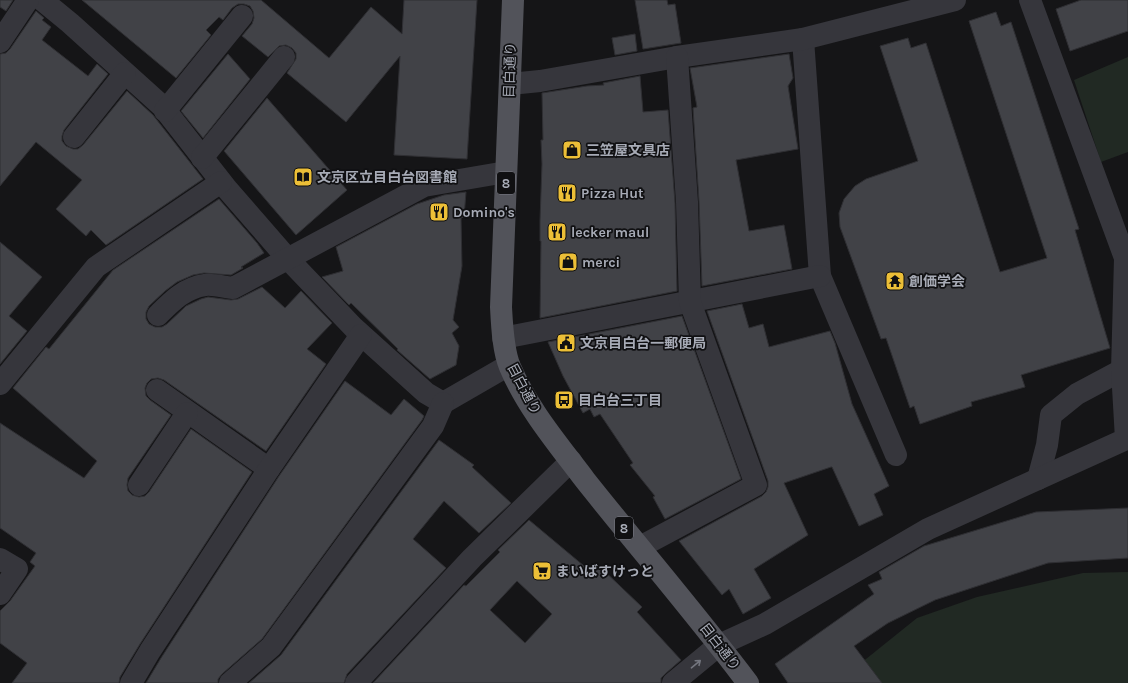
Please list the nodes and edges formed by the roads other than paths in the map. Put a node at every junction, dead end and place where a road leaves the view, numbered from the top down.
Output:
1 (28, 0) edge
2 (42, 0) edge
3 (513, 0) edge
4 (955, 0) edge
5 (1030, 0) edge
6 (242, 16) dead end
7 (803, 39) junction
8 (0, 42) edge
9 (284, 56) dead end
10 (677, 57) junction
11 (125, 73) junction
12 (510, 84) junction
13 (165, 111) junction
14 (74, 137) dead end
15 (202, 158) junction
16 (506, 172) junction
17 (221, 182) junction
18 (287, 258) junction
19 (820, 276) junction
20 (690, 302) junction
21 (158, 315) dead end
22 (362, 335) junction
23 (503, 338) junction
24 (509, 365) junction
25 (1122, 370) junction
26 (0, 384) edge
27 (157, 390) dead end
28 (443, 403) junction
29 (187, 413) junction
30 (896, 455) dead end
31 (571, 461) junction
32 (269, 469) junction
33 (1038, 479) junction
34 (139, 485) dead end
35 (640, 547) junction
36 (8, 564) edge
37 (0, 594) edge
38 (719, 645) junction
39 (131, 683) edge
40 (230, 683) edge
41 (356, 683) edge
42 (673, 683) edge
43 (748, 683) edge

1 - 8 street
2 - 11 street
3 - 12 main road, 目白通り / 8
4 - 7 street
5 - 25 street
6 - 13 street
7 - 10 street
7 - 19 street
9 - 15 street
10 - 12 street
10 - 20 street
11 - 13 street
11 - 14 street
12 - 16 main road, 目白通り / 8
13 - 15 street
15 - 17 street
16 - 18 street
16 - 23 main road, 目白通り / 8
17 - 18 street
17 - 26 street
18 - 21 street
18 - 22 street
19 - 20 street
19 - 30 street
20 - 23 street
20 - 35 street
22 - 28 street
22 - 32 street
23 - 24 main road, 目白通り / 8
24 - 28 street
24 - 31 main road, 目白通り / 8
25 - 33 street
25 - 33 street
27 - 29 street
28 - 40 street
29 - 32 street
29 - 34 street
31 - 35 main road, 目白通り / 8
31 - 41 street
32 - 39 street
33 - 38 street
35 - 38 main road, 目白通り / 8
36 - 37 street
42 -> 38 street
38 - 43 main road, 目白通り / 8

